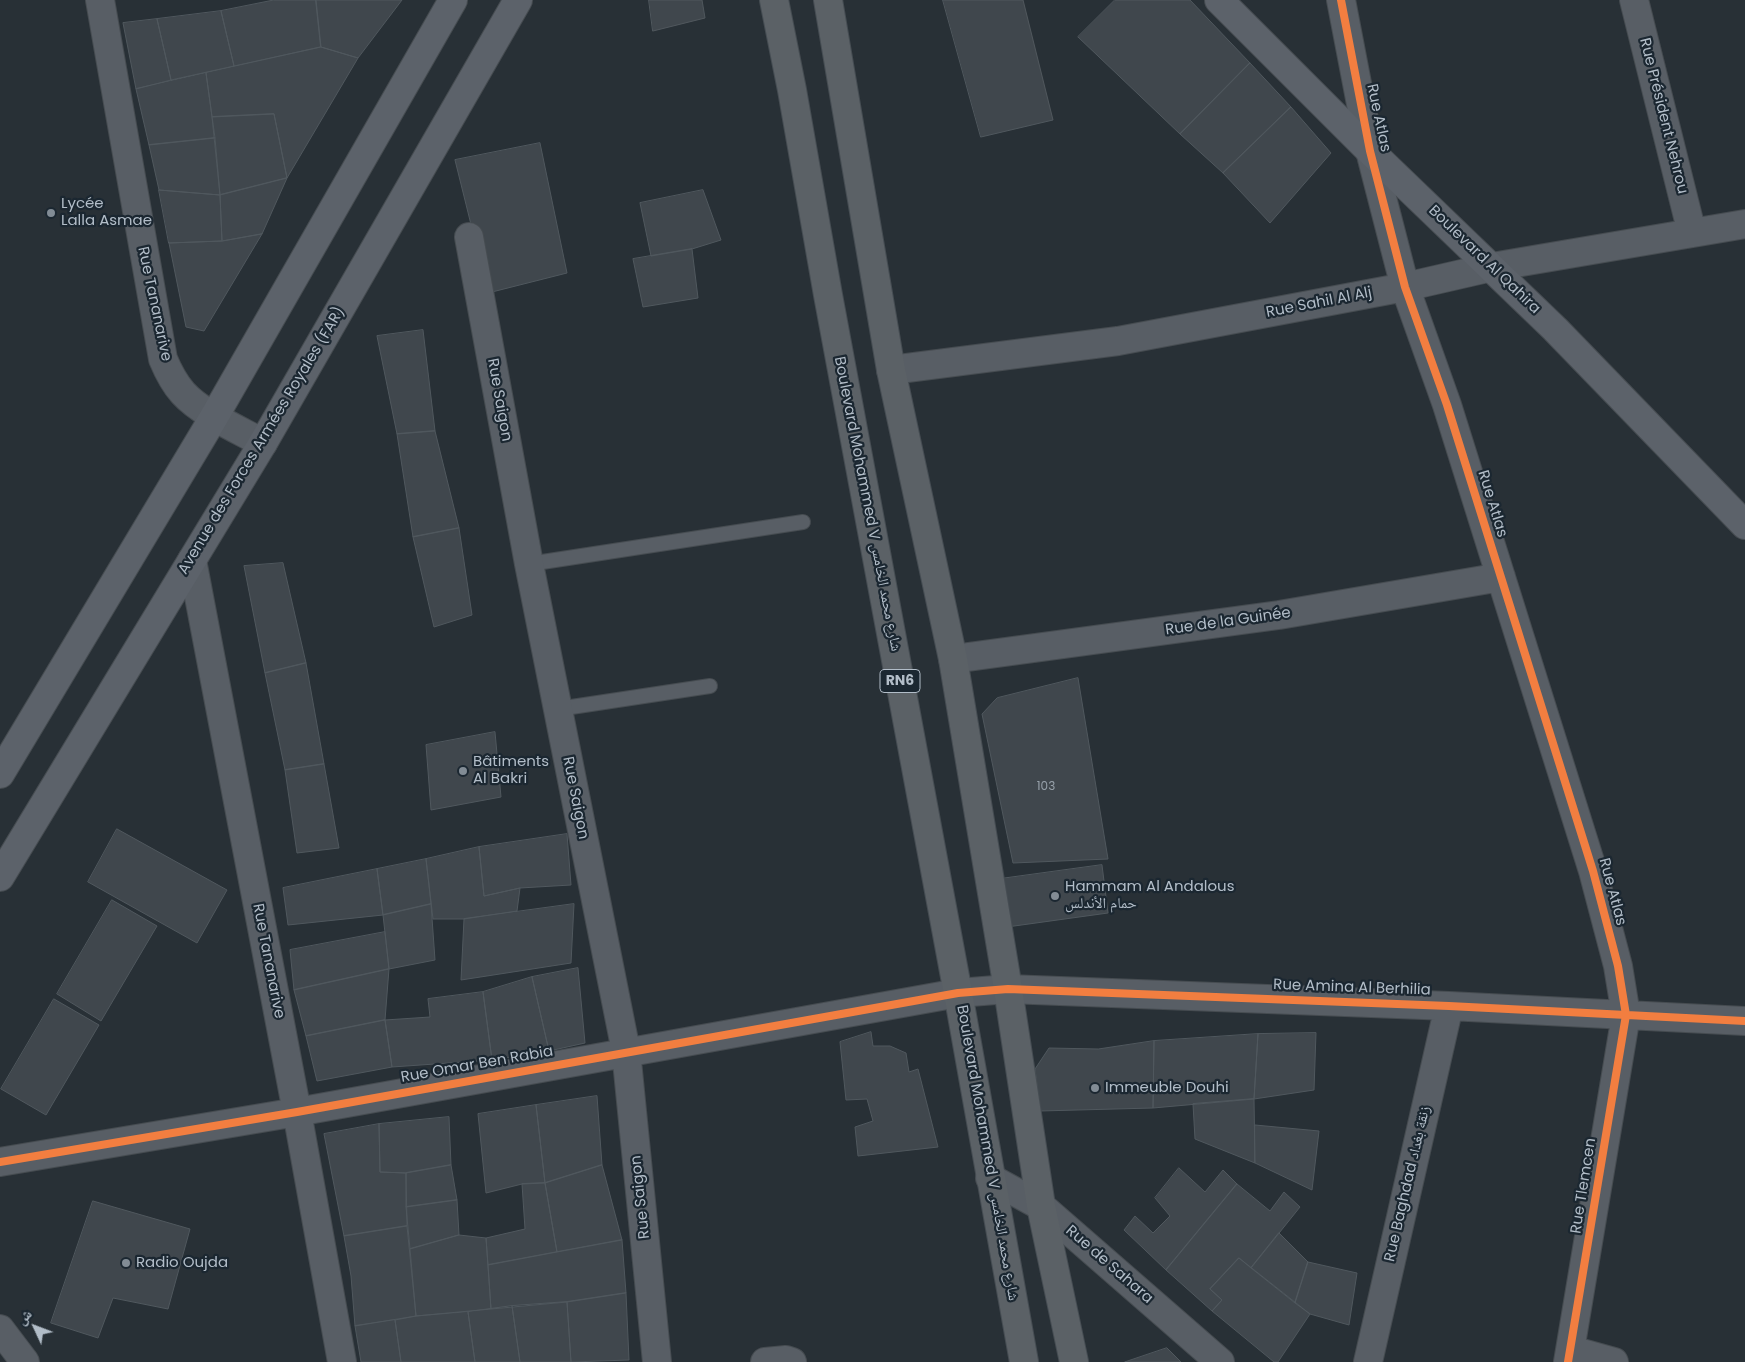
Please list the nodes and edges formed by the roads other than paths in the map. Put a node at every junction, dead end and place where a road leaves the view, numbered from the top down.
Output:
1 (100, 0) edge
2 (453, 0) edge
3 (518, 0) edge
4 (774, 0) edge
5 (828, 0) edge
6 (1219, 0) edge
7 (1341, 0) edge
8 (1634, 0) edge
9 (437, 12) edge
10 (1370, 151) junction
11 (1745, 224) edge
12 (1692, 233) junction
13 (469, 237) dead end
14 (1492, 267) junction
15 (1404, 287) junction
16 (891, 370) junction
17 (214, 417) junction
18 (263, 443) junction
19 (802, 522) dead end
20 (1745, 525) edge
21 (192, 560) junction
22 (529, 564) junction
23 (1500, 577) junction
24 (953, 659) junction
25 (710, 686) dead end
26 (558, 709) junction
27 (0, 774) edge
28 (0, 877) edge
29 (1008, 989) junction
30 (958, 993) junction
31 (1449, 1006) junction
32 (1626, 1015) junction
33 (1745, 1021) edge
34 (626, 1052) junction
35 (297, 1112) junction
36 (0, 1162) edge
37 (990, 1178) junction
38 (1041, 1206) junction
39 (0, 1329) edge
40 (1570, 1356) edge
41 (25, 1362) edge
42 (342, 1362) edge
43 (657, 1362) edge
44 (765, 1362) edge
45 (792, 1362) edge
46 (1024, 1362) edge
47 (1074, 1362) edge
48 (1220, 1362) edge
49 (1368, 1362) edge
50 (1614, 1362) edge

1 - 17 street, Rue Tananarive
2 - 9 main road
3 - 18 main road, Avenue des Forces Armées Royales (FAR)
4 - 30 main road, Boulevard Mohammed V شارع محمد الخامس / RN6
5 - 16 main road
6 - 10 main road, Boulevard Al Qahira
7 - 10 street, Rue Atlas
8 - 12 street, Rue Président Nehrou
9 - 17 main road
10 - 14 main road, Boulevard Al Qahira
10 - 15 street, Rue Atlas
11 - 12 street, Rue Sahil Al Alj
12 - 14 street, Rue Sahil Al Alj
13 - 22 street, Rue Saigon
14 - 15 street, Rue Sahil Al Alj
14 - 20 main road, Boulevard Al Qahira
15 - 16 street, Rue Sahil Al Alj
15 - 23 street, Rue Atlas
16 - 24 main road
17 - 18 street, Rue Tananarive
17 - 27 main road
18 - 21 main road, Avenue des Forces Armées Royales (FAR)
19 - 22 lane
21 - 28 main road, Avenue des Forces Armées Royales (FAR)
21 - 35 street, Rue Tananarive
22 - 26 street, Rue Saigon
23 - 24 street, Rue de la Guinée
23 - 32 street, Rue Atlas
24 - 29 main road
25 - 26 lane
26 - 34 street, Rue Saigon
29 - 30 street, Rue Amina Al Berhilia
29 - 31 street, Rue Amina Al Berhilia
29 - 38 main road
30 - 34 street, Rue Omar Ben Rabia
30 - 37 main road, Boulevard Mohammed V شارع محمد الخامس / RN6
31 - 32 street, Rue Amina Al Berhilia
31 - 49 street, Rue Baghdad زنقة بغداد
32 - 33 street, Rue Amina Al Berhilia
32 - 40 street, Rue Tlemcen
34 - 35 street, Rue Omar Ben Rabia
34 - 43 street, Rue Saigon
35 - 36 street, Rue Omar Ben Rabia
35 - 42 street, Rue Tananarive
37 - 38 street, Rue de Sahara
37 - 46 main road, Boulevard Mohammed V شارع محمد الخامس / RN6
38 - 47 main road
38 - 48 street, Rue de Sahara
39 - 41 street
40 - 50 street
44 - 45 street

